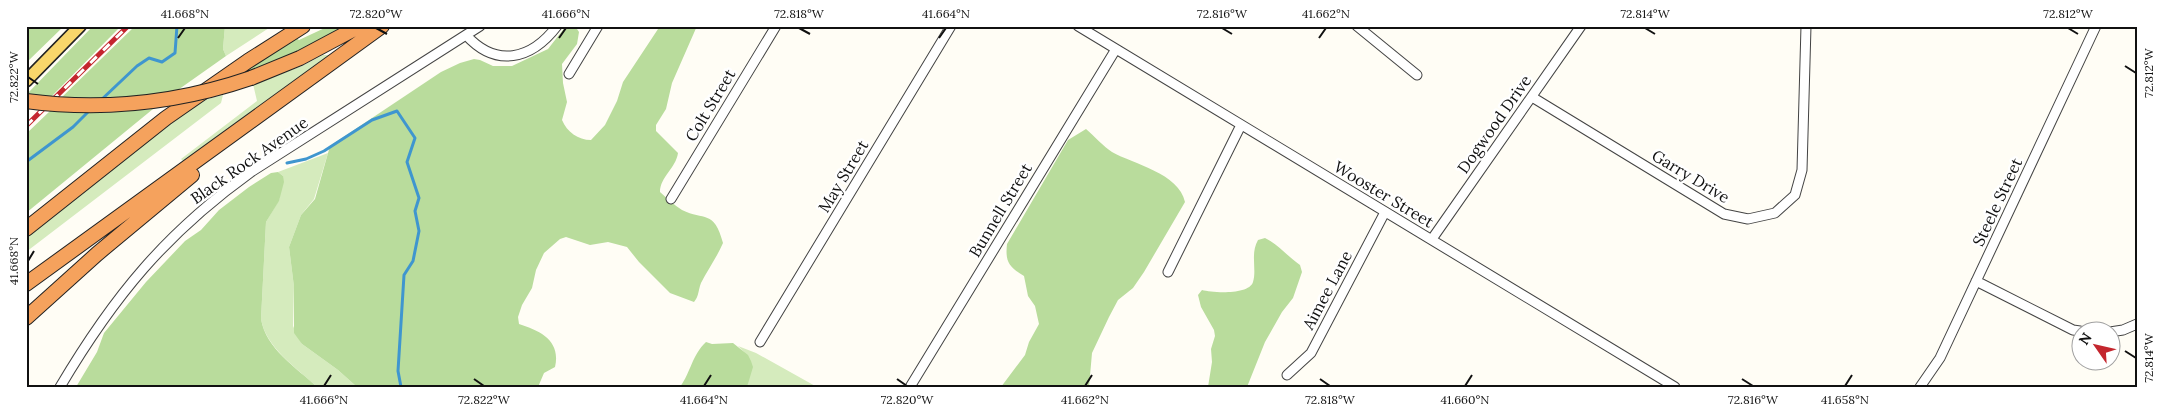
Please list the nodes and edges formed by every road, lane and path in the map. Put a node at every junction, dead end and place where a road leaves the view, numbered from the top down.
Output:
1 (80, 26) edge
2 (303, 26) edge
3 (360, 26) edge
4 (382, 26) edge
5 (480, 26) edge
6 (557, 26) edge
7 (598, 26) edge
8 (776, 26) edge
9 (951, 26) edge
10 (1357, 26) edge
11 (1581, 26) edge
12 (1806, 26) edge
13 (2096, 26) edge
14 (1082, 27) edge
15 (466, 35) junction
16 (1116, 49) junction
17 (569, 74) dead end
18 (1417, 75) dead end
19 (26, 81) edge
20 (295, 89) junction
21 (1532, 97) junction
22 (26, 101) edge
23 (1240, 125) junction
24 (671, 199) dead end
25 (1385, 212) junction
26 (26, 229) edge
27 (1432, 239) junction
28 (1168, 272) dead end
29 (1976, 281) junction
30 (26, 284) edge
31 (26, 318) edge
32 (2137, 324) edge
33 (2070, 328) edge
34 (2120, 331) edge
35 (760, 342) dead end
36 (1287, 375) dead end
37 (60, 387) edge
38 (910, 387) edge
39 (1675, 387) edge
40 (1920, 387) edge

1 - 19 main road
2 - 26 highway
3 - 22 highway, bridge
4 - 20 highway
5 - 15 street, Black Rock Avenue
6 - 15 street
7 - 17 street
8 - 24 street, Colt Street
9 - 35 street, May Street
10 - 18 street
11 - 21 street, Dogwood Drive
12 - 21 street, Garry Drive
13 - 29 street, Steele Street
14 - 16 street, Wooster Street
15 - 37 street, Black Rock Avenue
16 - 23 street, Wooster Street
16 - 38 street, Bunnell Street
20 - 30 highway
20 - 31 highway
21 - 27 street, Dogwood Drive
23 - 25 street, Wooster Street
23 - 28 street
25 - 27 street, Wooster Street
25 - 36 street, Aimee Lane
27 - 39 street, Wooster Street
29 - 33 street
29 - 40 street, Steele Street
32 - 34 street

